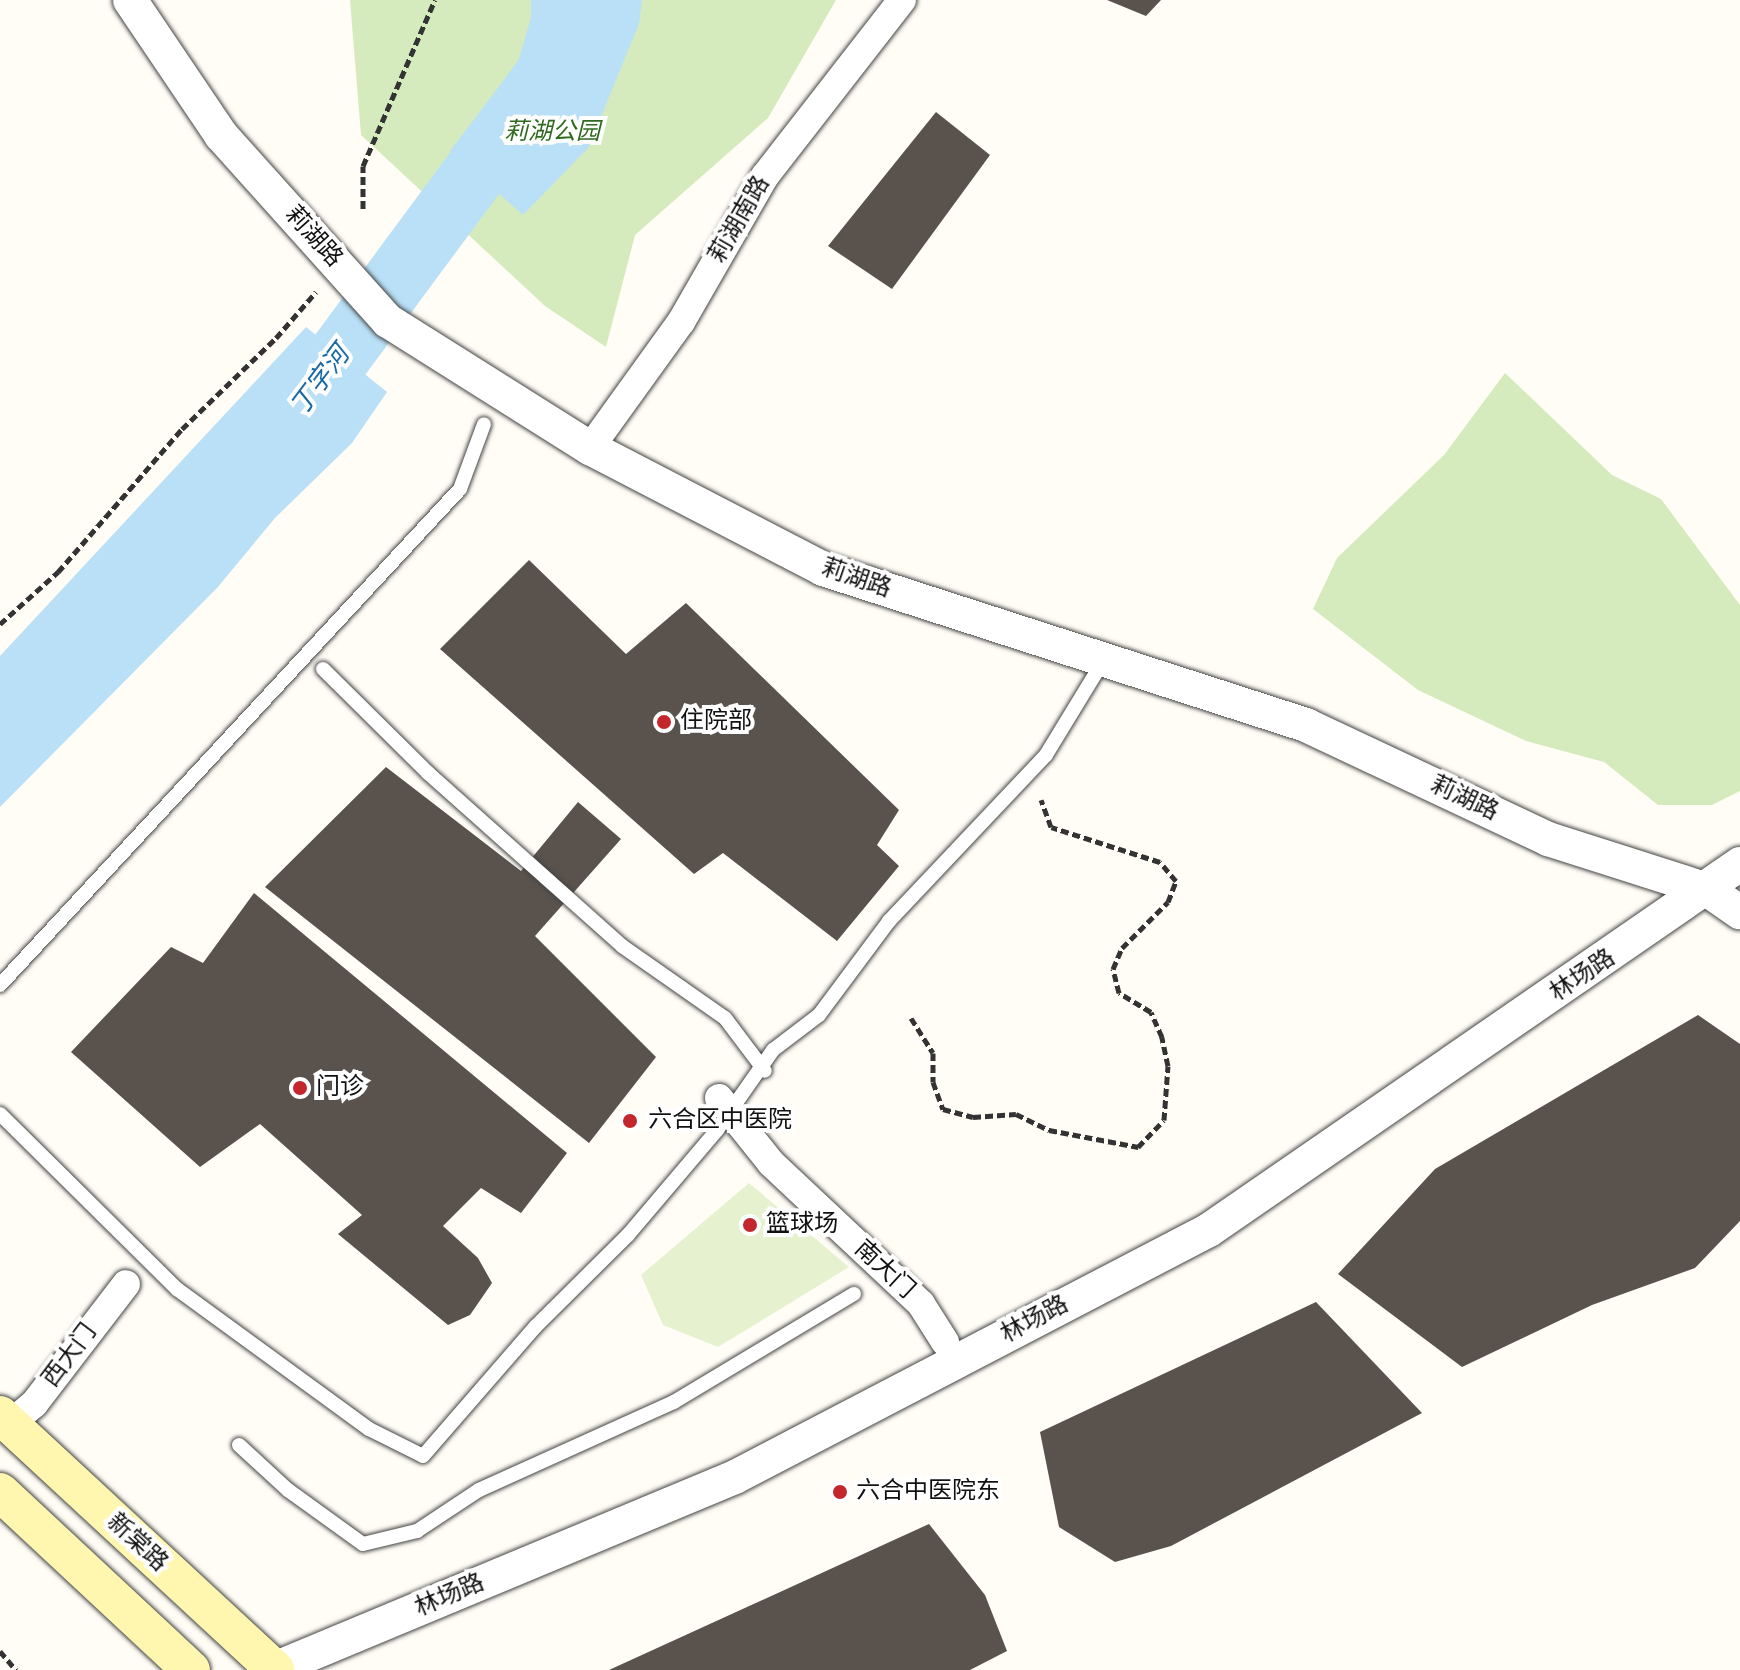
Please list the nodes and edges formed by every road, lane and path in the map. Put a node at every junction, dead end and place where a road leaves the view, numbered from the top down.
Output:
1 (130, 0) edge
2 (435, 0) edge
3 (902, 0) edge
4 (363, 209) dead end
5 (325, 280) dead end
6 (484, 424) dead end
7 (590, 448) junction
8 (0, 624) edge
9 (323, 669) dead end
10 (1097, 671) dead end
11 (1041, 800) dead end
12 (1740, 864) edge
13 (1708, 890) junction
14 (1740, 912) edge
15 (0, 985) edge
16 (911, 1018) dead end
17 (765, 1072) dead end
18 (719, 1098) dead end
19 (0, 1114) edge
20 (126, 1284) dead end
21 (854, 1294) dead end
22 (945, 1342) dead end
23 (5, 1420) edge
24 (239, 1445) dead end
25 (59, 1470) junction
26 (12, 1504) edge
27 (0, 1651) edge
28 (16, 1670) edge
29 (191, 1670) edge
30 (273, 1670) edge

1 - 7 street, 莉湖路
2 - 4 path
3 - 7 street, 莉湖南路
5 - 8 path
6 - 15 lane
7 - 13 street, 莉湖路
9 - 17 lane
10 - 19 lane
11 - 16 path
12 - 13 street, 林场路
13 - 14 street, 莉湖路
13 - 30 street, 林场路
18 - 22 street, 南大门
20 - 23 street, 西大门
21 - 24 lane
23 - 25 main road, 新棠路
25 - 26 main road
25 - 30 main road, 新棠路
26 - 29 main road
27 - 28 path

